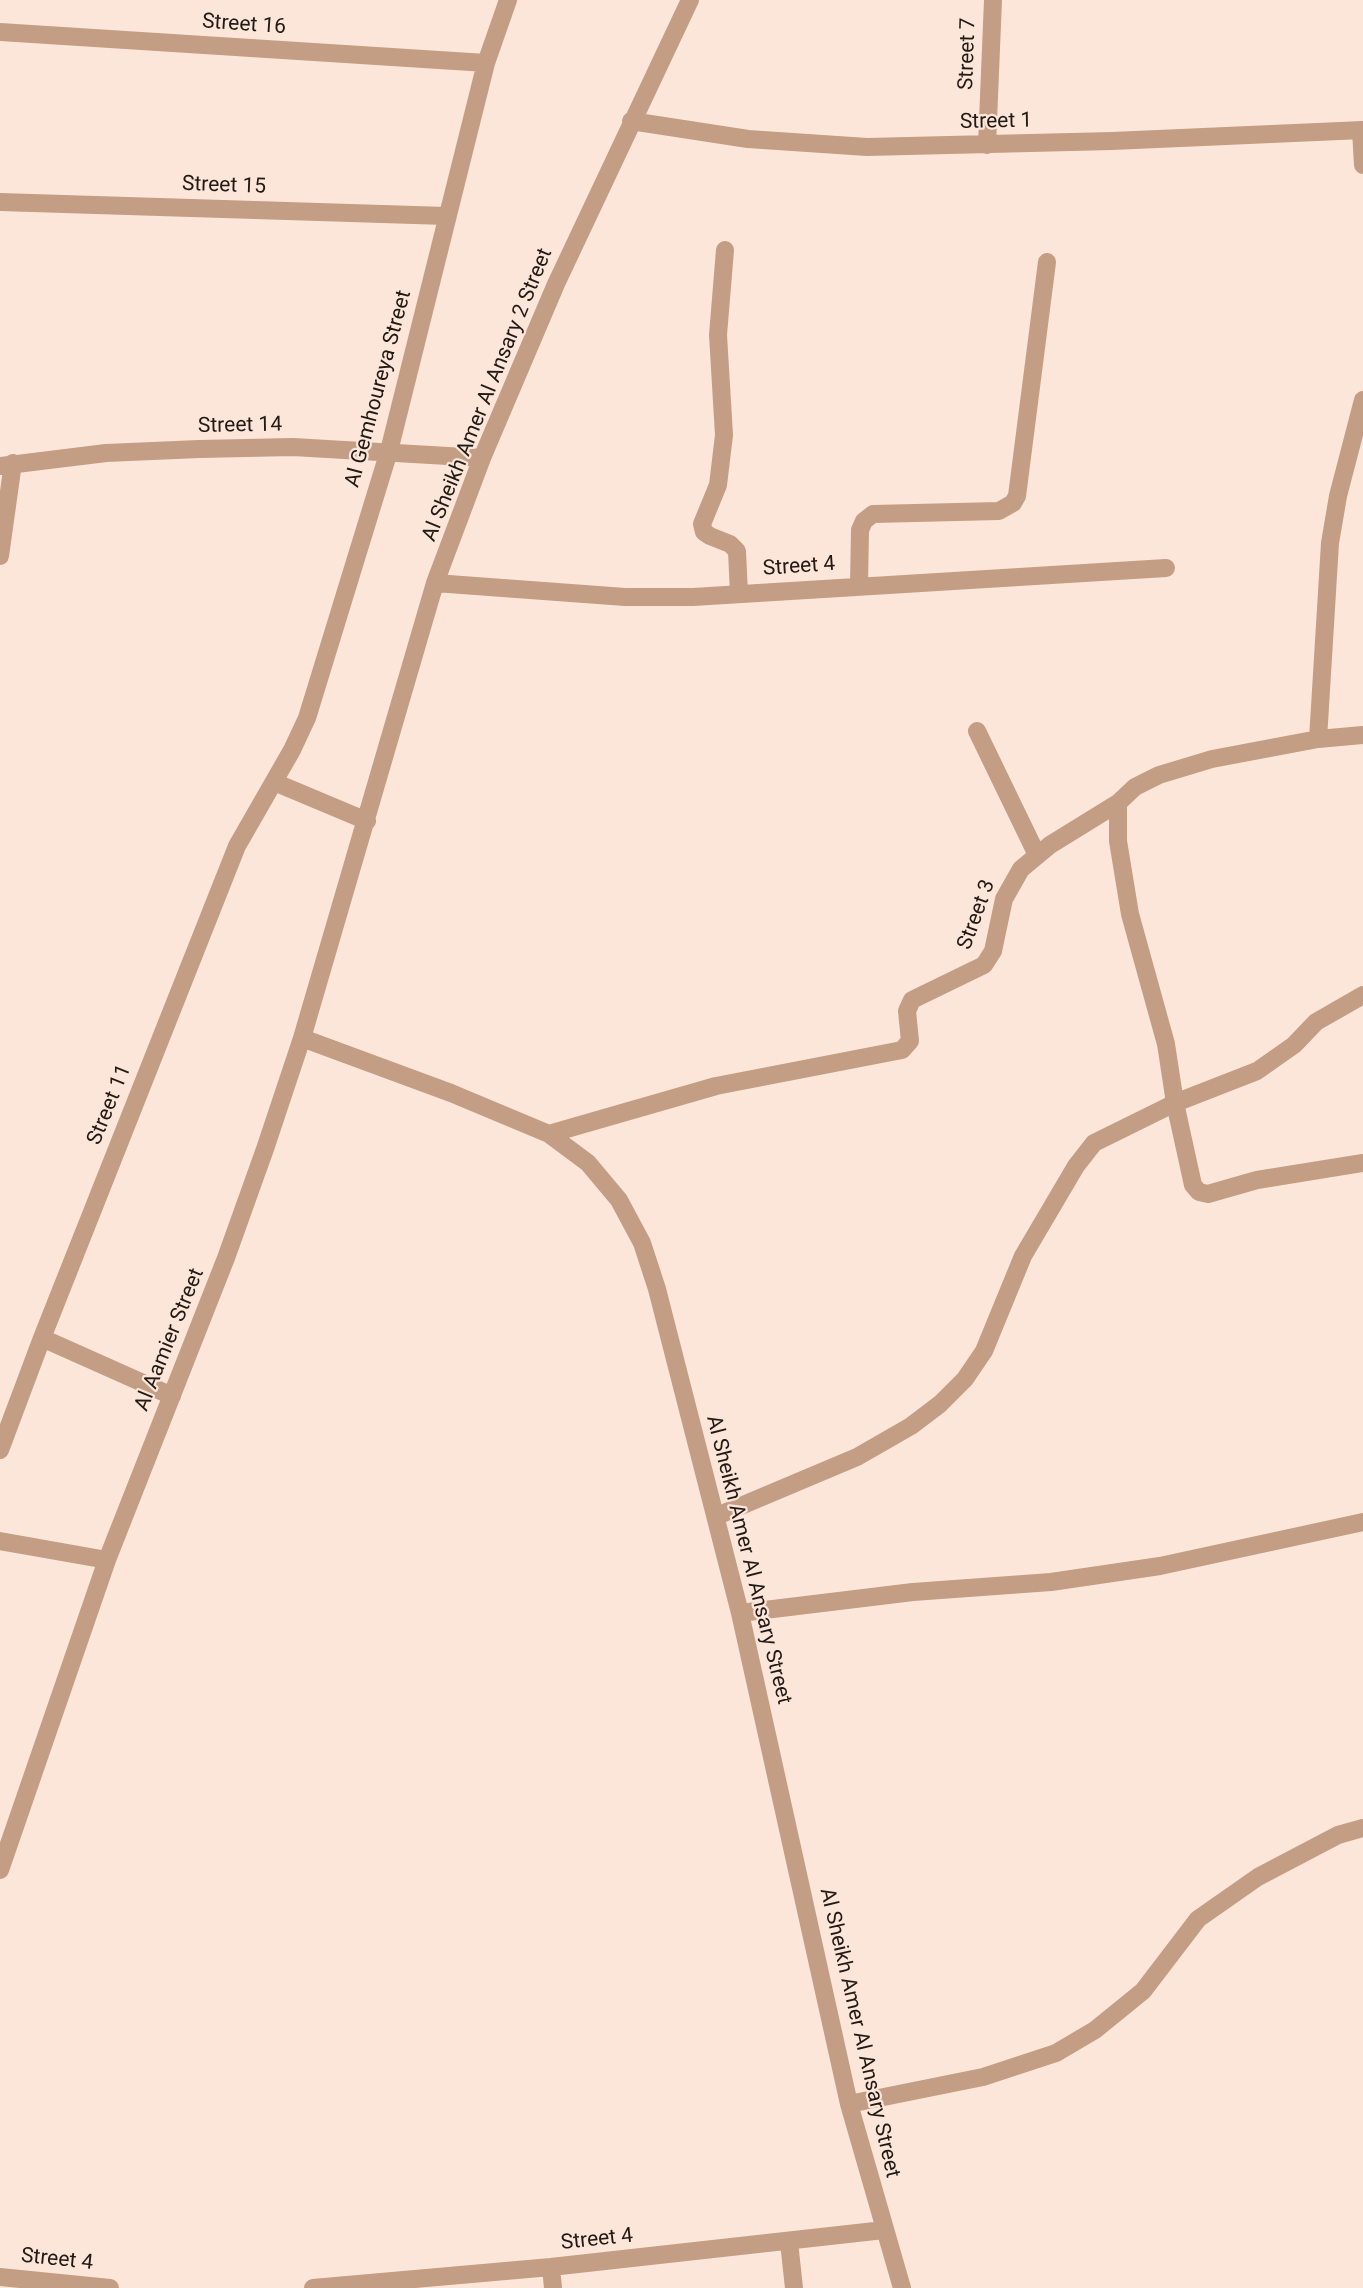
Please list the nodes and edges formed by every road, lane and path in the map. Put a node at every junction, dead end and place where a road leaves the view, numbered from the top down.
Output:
1 (508, 0) edge
2 (690, 0) edge
3 (993, 0) edge
4 (0, 32) edge
5 (486, 63) junction
6 (631, 121) junction
7 (1362, 130) edge
8 (987, 145) junction
9 (1363, 165) edge
10 (0, 202) edge
11 (446, 216) junction
12 (725, 250) dead end
13 (1047, 262) dead end
14 (1363, 400) edge
15 (389, 451) junction
16 (482, 458) junction
17 (7, 464) edge
18 (0, 556) edge
19 (1166, 568) dead end
20 (435, 583) junction
21 (859, 586) junction
22 (739, 594) junction
23 (977, 731) dead end
24 (1363, 735) edge
25 (1318, 739) junction
26 (274, 782) junction
27 (1118, 803) junction
28 (367, 821) junction
29 (1037, 855) junction
30 (1363, 995) edge
31 (302, 1038) junction
32 (1174, 1103) junction
33 (549, 1134) junction
34 (1363, 1163) edge
35 (42, 1338) junction
36 (172, 1396) junction
37 (0, 1450) edge
38 (717, 1516) junction
39 (1363, 1522) edge
40 (0, 1541) edge
41 (107, 1560) junction
42 (740, 1613) junction
43 (1363, 1828) edge
44 (0, 1870) edge
45 (849, 2104) junction
46 (884, 2230) junction
47 (789, 2242) junction
48 (551, 2267) junction
49 (0, 2277) edge
50 (110, 2288) edge
51 (313, 2288) edge
52 (553, 2288) edge
53 (794, 2288) edge
54 (902, 2288) edge

1 - 5 street, Al Gemhoureya Street
2 - 6 street, Al Sheikh Amer Al Ansary 2 Street
3 - 8 street, Street 7
4 - 5 street, Street 16
5 - 11 street, Al Gemhoureya Street
6 - 8 street, Street 1
6 - 16 street, Al Sheikh Amer Al Ansary 2 Street
7 - 8 street, Street 1
7 - 9 street
10 - 11 street, Street 15
11 - 15 street, Al Gemhoureya Street
12 - 22 street
13 - 21 street
14 - 25 street
15 - 16 street, Street 14
15 - 17 street, Street 14
15 - 26 street, Al Gemhoureya Street
16 - 20 street, Al Sheikh Amer Al Ansary 2 Street
17 - 18 street
19 - 21 street, Street 4
20 - 22 street, Street 4
20 - 28 street, Al Sheikh Amer Al Ansary 2 Street
21 - 22 street, Street 4
23 - 29 street
24 - 25 street, Street 3
25 - 27 street, Street 3
26 - 28 street
26 - 35 street, Street 11
27 - 29 street, Street 3
27 - 32 street
28 - 31 street, Al Aamier Street
29 - 33 street, Street 3
30 - 32 street
31 - 33 street, Al Sheikh Amer Al Ansary Street
31 - 36 street, Al Aamier Street
32 - 34 street
32 - 38 street
33 - 38 street, Al Sheikh Amer Al Ansary Street
35 - 36 street
35 - 37 street, Street 11
36 - 41 street, Al Aamier Street
38 - 42 street, Al Sheikh Amer Al Ansary Street
39 - 42 street
40 - 41 street
41 - 44 street, Al Aamier Street
42 - 45 street, Al Sheikh Amer Al Ansary Street
43 - 45 street
45 - 46 street, Al Sheikh Amer Al Ansary Street
46 - 47 street, Street 4
46 - 54 street, Al Sheikh Amer Al Ansary Street
47 - 48 street, Street 4
47 - 53 street
48 - 51 street, Street 4
48 - 52 street
49 - 50 street, Street 4

